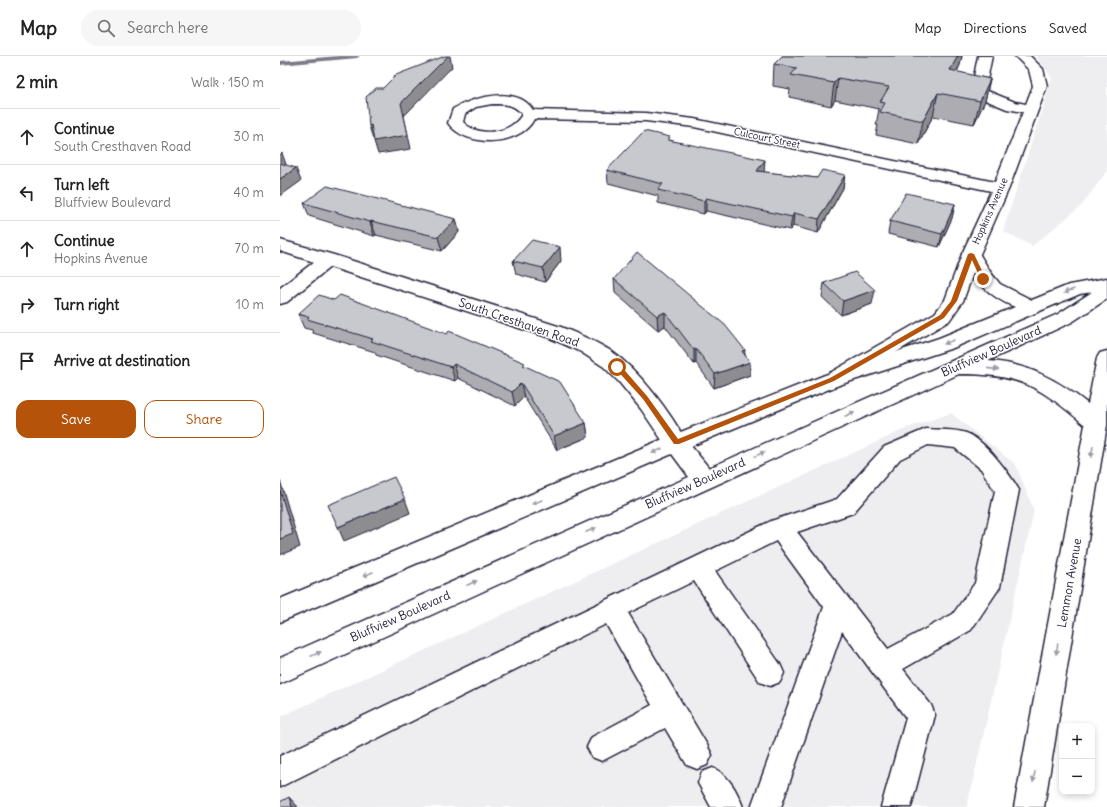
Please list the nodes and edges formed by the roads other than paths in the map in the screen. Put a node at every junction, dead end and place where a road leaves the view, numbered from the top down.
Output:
1 (984, 56) edge
2 (1022, 56) edge
3 (1031, 109) junction
4 (529, 114) dead end
5 (1001, 188) junction
6 (280, 245) edge
7 (971, 254) junction
8 (328, 259) junction
9 (1107, 284) edge
10 (1107, 290) edge
11 (280, 298) edge
12 (1031, 307) junction
13 (1107, 358) edge
14 (954, 367) junction
15 (832, 380) junction
16 (1097, 423) junction
17 (676, 442) junction
18 (704, 479) junction
19 (780, 528) junction
20 (698, 567) junction
21 (838, 604) junction
22 (611, 610) junction
23 (280, 611) edge
24 (884, 665) junction
25 (280, 670) edge
26 (770, 673) dead end
27 (671, 710) junction
28 (602, 747) dead end
29 (697, 755) dead end
30 (280, 772) edge
31 (766, 807) edge
32 (896, 807) edge
33 (1029, 807) edge

1 - 3 main road
2 - 3 main road, Hopkins Avenue
3 - 5 main road, Hopkins Avenue
4 - 5 main road, Culcourt Street
5 - 7 main road, Hopkins Avenue
6 - 8 main road, South Cresthaven Road
7 - 12 main road
7 - 15 main road, Hopkins Avenue
8 - 11 main road
8 - 17 main road, South Cresthaven Road
9 -> 12 main road, Bluffview Boulevard
10 - 14 main road, Bluffview Boulevard
12 -> 15 main road, Bluffview Boulevard
13 - 16 main road, Lemmon Avenue
14 -> 16 main road
18 -> 14 main road, Bluffview Boulevard
15 - 17 main road, Bluffview Boulevard
16 -> 33 main road, Lemmon Avenue
17 - 18 main road, South Cresthaven Road
17 -> 23 main road, Bluffview Boulevard
25 -> 18 main road, Bluffview Boulevard
19 - 20 main road
19 - 21 main road
19 - 24 main road
20 - 22 main road
20 - 26 main road
21 - 24 main road
21 - 31 main road
22 - 27 main road
22 - 30 main road
24 - 32 main road
27 - 28 main road
27 - 29 main road

